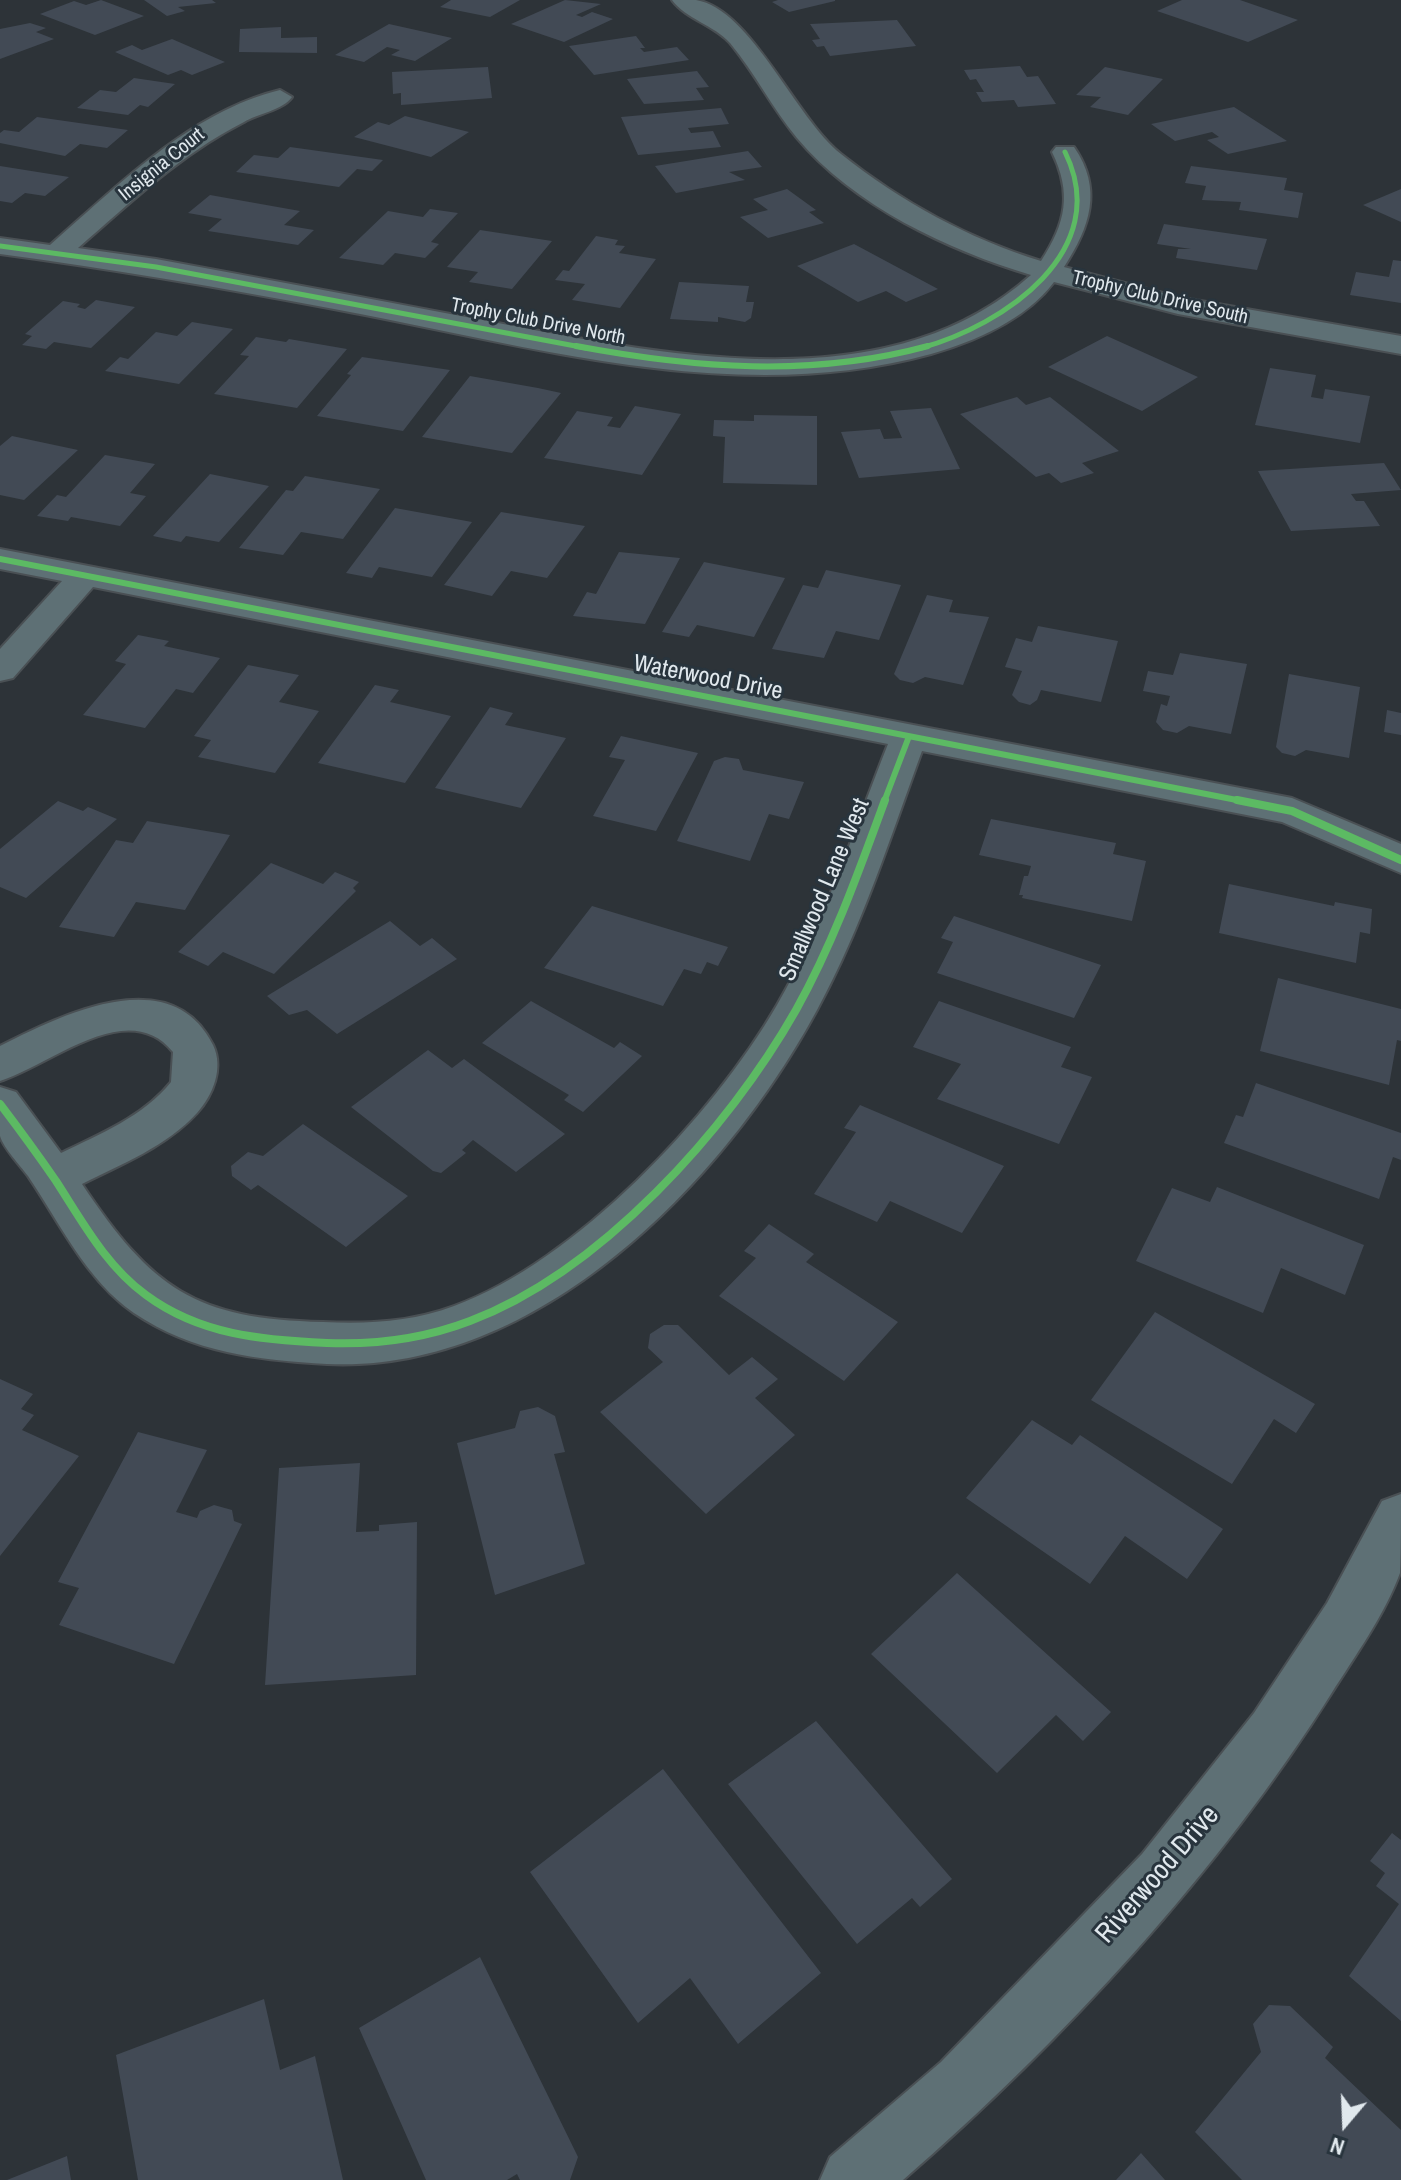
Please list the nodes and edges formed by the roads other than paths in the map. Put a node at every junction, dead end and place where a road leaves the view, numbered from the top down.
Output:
1 (683, 0) edge
2 (280, 97) dead end
3 (1065, 152) dead end
4 (0, 246) edge
5 (57, 253) junction
6 (1052, 271) junction
7 (1401, 345) edge
8 (0, 559) edge
9 (85, 576) junction
10 (0, 670) edge
11 (908, 739) junction
12 (1400, 857) edge
13 (0, 1065) edge
14 (6, 1122) edge
15 (54, 1177) junction
16 (1401, 1518) edge
17 (853, 2180) edge

1 - 6 street, Trophy Club Drive South
2 - 5 street, Insignia Court
3 - 6 street
4 - 5 street, Trophy Club Drive North
5 - 6 street, Trophy Club Drive North
6 - 7 street, Trophy Club Drive South
8 - 9 street, Waterwood Drive
9 - 10 street
9 - 11 street, Waterwood Drive
11 - 12 street, Waterwood Drive
11 - 15 street, Smallwood Lane West
13 - 15 street
14 - 15 street, Smallwood Lane West
16 - 17 street, Riverwood Drive

